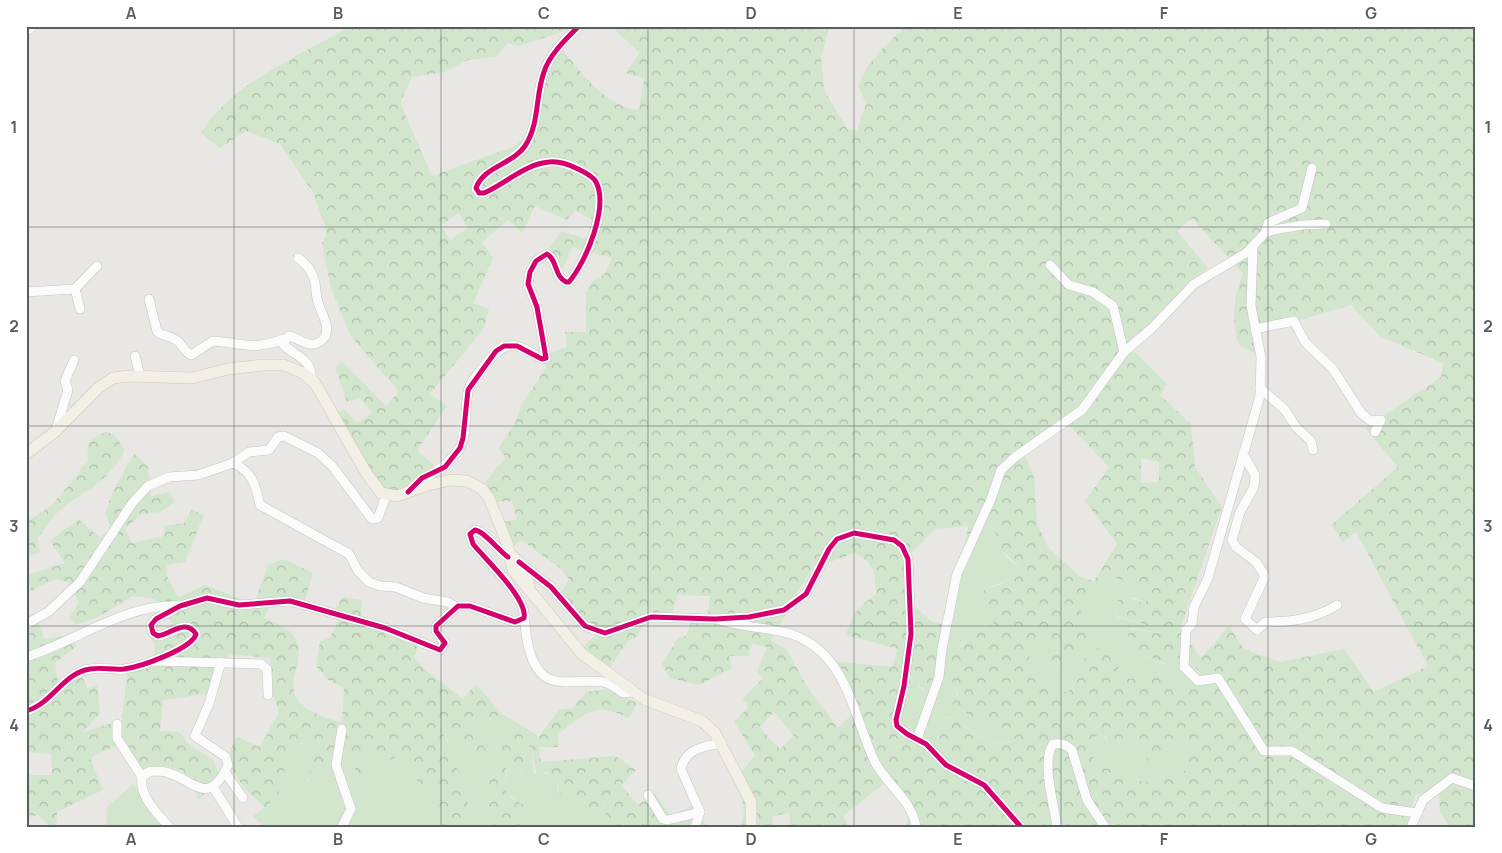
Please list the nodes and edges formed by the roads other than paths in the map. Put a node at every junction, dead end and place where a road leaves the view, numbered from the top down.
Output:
1 (33, 26) edge
2 (579, 26) edge
3 (26, 31) edge
4 (1312, 168) dead end
5 (1326, 224) dead end
6 (1266, 234) junction
7 (1253, 246) junction
8 (298, 258) dead end
9 (1050, 265) dead end
10 (97, 266) dead end
11 (75, 289) junction
12 (26, 292) edge
13 (149, 300) dead end
14 (80, 309) dead end
15 (1255, 329) junction
16 (283, 339) junction
17 (1124, 352) junction
18 (135, 356) dead end
19 (74, 360) dead end
20 (140, 376) junction
21 (311, 379) junction
22 (1260, 388) junction
23 (56, 431) junction
24 (1374, 432) dead end
25 (1313, 450) dead end
26 (26, 454) edge
27 (1243, 454) junction
28 (233, 463) junction
29 (408, 492) junction
30 (386, 496) junction
31 (512, 557) junction
32 (1337, 605) dead end
33 (180, 606) junction
34 (456, 607) junction
35 (524, 618) junction
36 (715, 619) junction
37 (26, 624) edge
38 (26, 657) edge
39 (153, 661) junction
40 (220, 662) junction
41 (632, 692) junction
42 (268, 695) dead end
43 (26, 712) edge
44 (117, 724) dead end
45 (342, 729) dead end
46 (917, 739) junction
47 (722, 743) junction
48 (225, 772) junction
49 (142, 777) junction
50 (1476, 786) edge
51 (213, 787) junction
52 (648, 795) dead end
53 (243, 798) dead end
54 (700, 812) junction
55 (1417, 812) junction
56 (169, 827) edge
57 (238, 827) edge
58 (342, 827) edge
59 (695, 827) edge
60 (750, 827) edge
61 (916, 827) edge
62 (1021, 827) edge
63 (1057, 827) edge
64 (1105, 827) edge
65 (1411, 827) edge

1 - 3 street
2 - 29 street
4 - 6 street
5 - 6 street
6 - 7 street
7 - 15 street
7 - 17 street
8 - 16 street
9 - 17 street
10 - 11 street
11 - 12 street
11 - 14 street
13 - 16 street
15 - 22 street
15 - 24 street
16 - 21 street
17 - 46 street
18 - 20 street
19 - 23 street
20 - 21 main road
20 - 23 main road
21 - 30 main road
22 - 25 street
22 - 27 street
23 - 26 main road
27 - 32 street
27 - 55 street
28 - 30 street
28 - 34 street
28 - 37 street
29 - 30 main road
29 - 31 main road
31 - 35 street
31 - 36 street
31 - 41 main road
33 - 34 street
33 - 38 street
33 - 39 street
34 - 35 street
35 - 41 street
36 - 46 street
36 - 61 street
39 - 40 street
39 - 43 street
40 - 42 street
40 - 48 street
41 - 47 main road
44 - 49 street
45 - 58 street
46 - 62 street
47 - 54 street
47 - 60 main road
48 - 51 street
48 - 53 street
49 - 51 street
49 - 56 street
50 - 55 street
51 - 57 street
52 - 54 street
54 - 59 street
55 - 65 street
63 - 64 street

